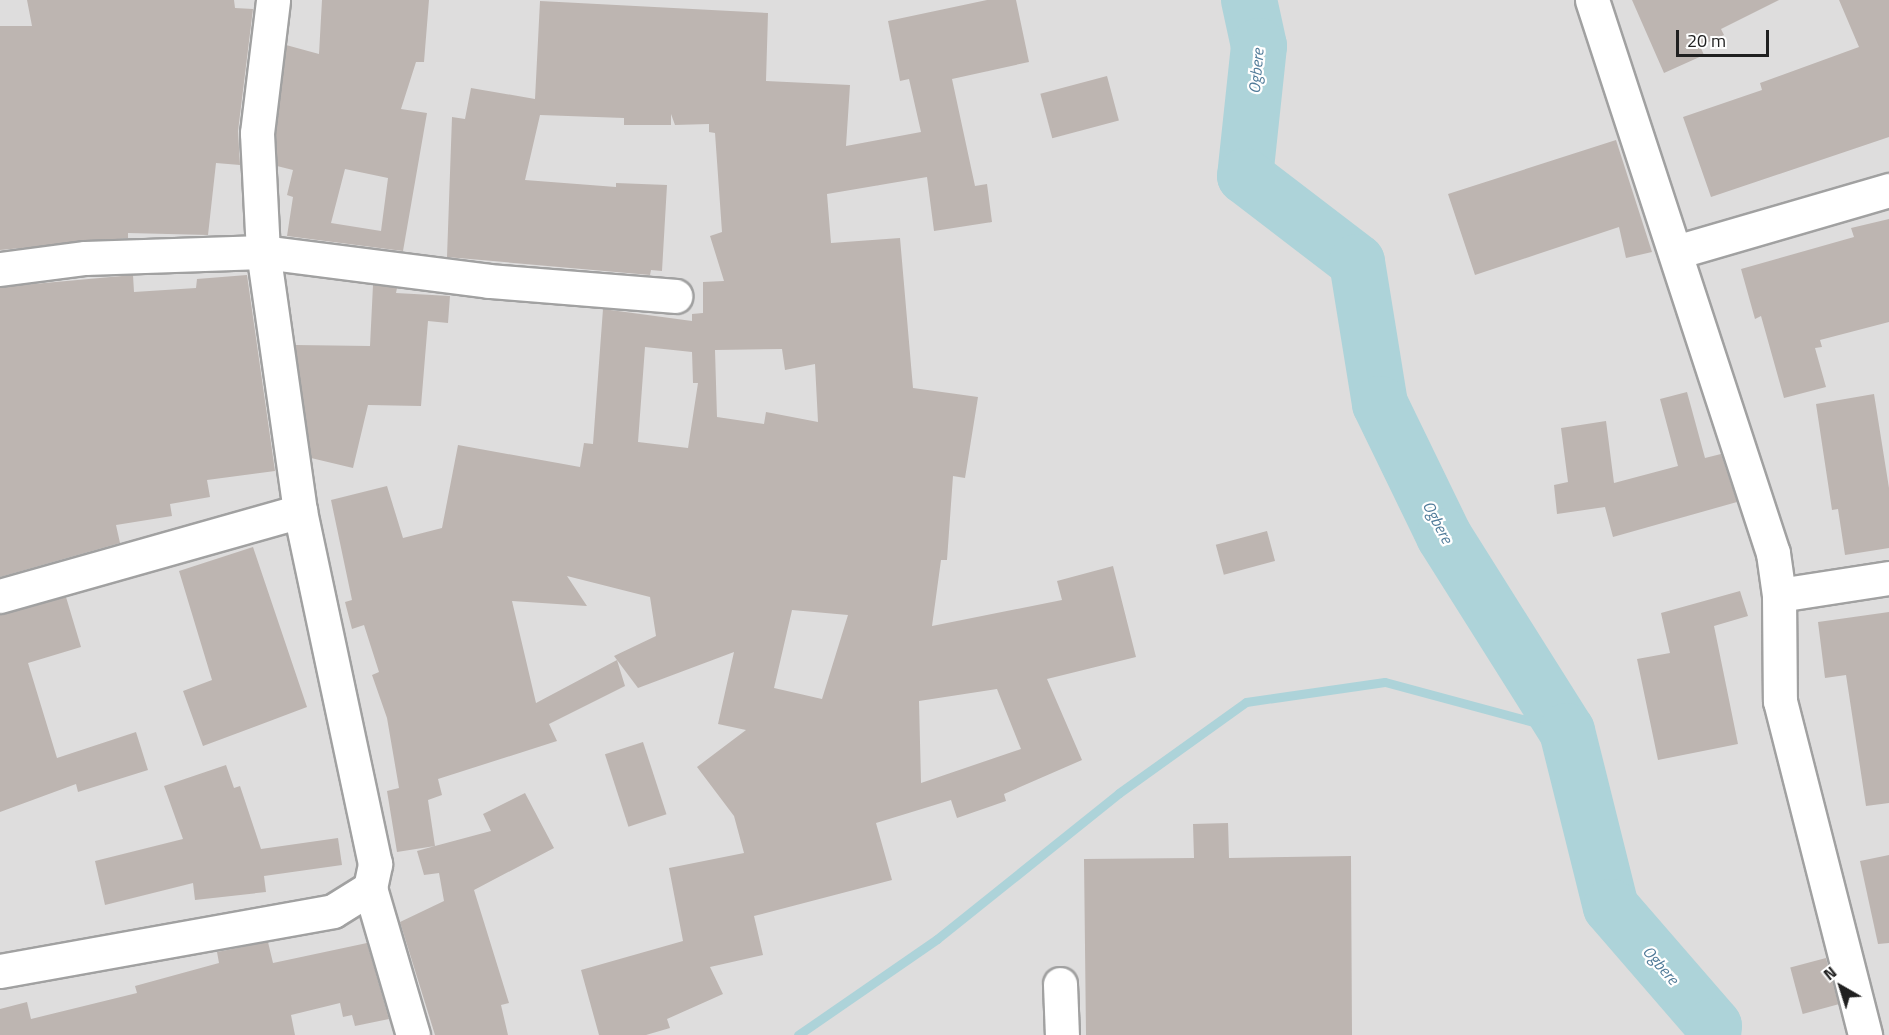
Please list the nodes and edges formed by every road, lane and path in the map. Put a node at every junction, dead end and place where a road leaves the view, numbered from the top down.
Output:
1 (273, 0) edge
2 (1592, 0) edge
3 (1889, 190) edge
4 (263, 252) junction
5 (1676, 252) junction
6 (0, 269) edge
7 (675, 296) dead end
8 (300, 511) junction
9 (1889, 578) edge
10 (1779, 595) junction
11 (0, 596) edge
12 (370, 888) junction
13 (0, 970) edge
14 (1060, 984) dead end
15 (413, 1035) edge
16 (1062, 1035) edge
17 (1865, 1035) edge

1 - 4 street
2 - 5 street
3 - 5 street
4 - 6 street
4 - 7 street
4 - 8 street
5 - 10 street
8 - 11 street
8 - 12 street
9 - 10 street
10 - 17 street
12 - 13 street
12 - 15 street
14 - 16 street

